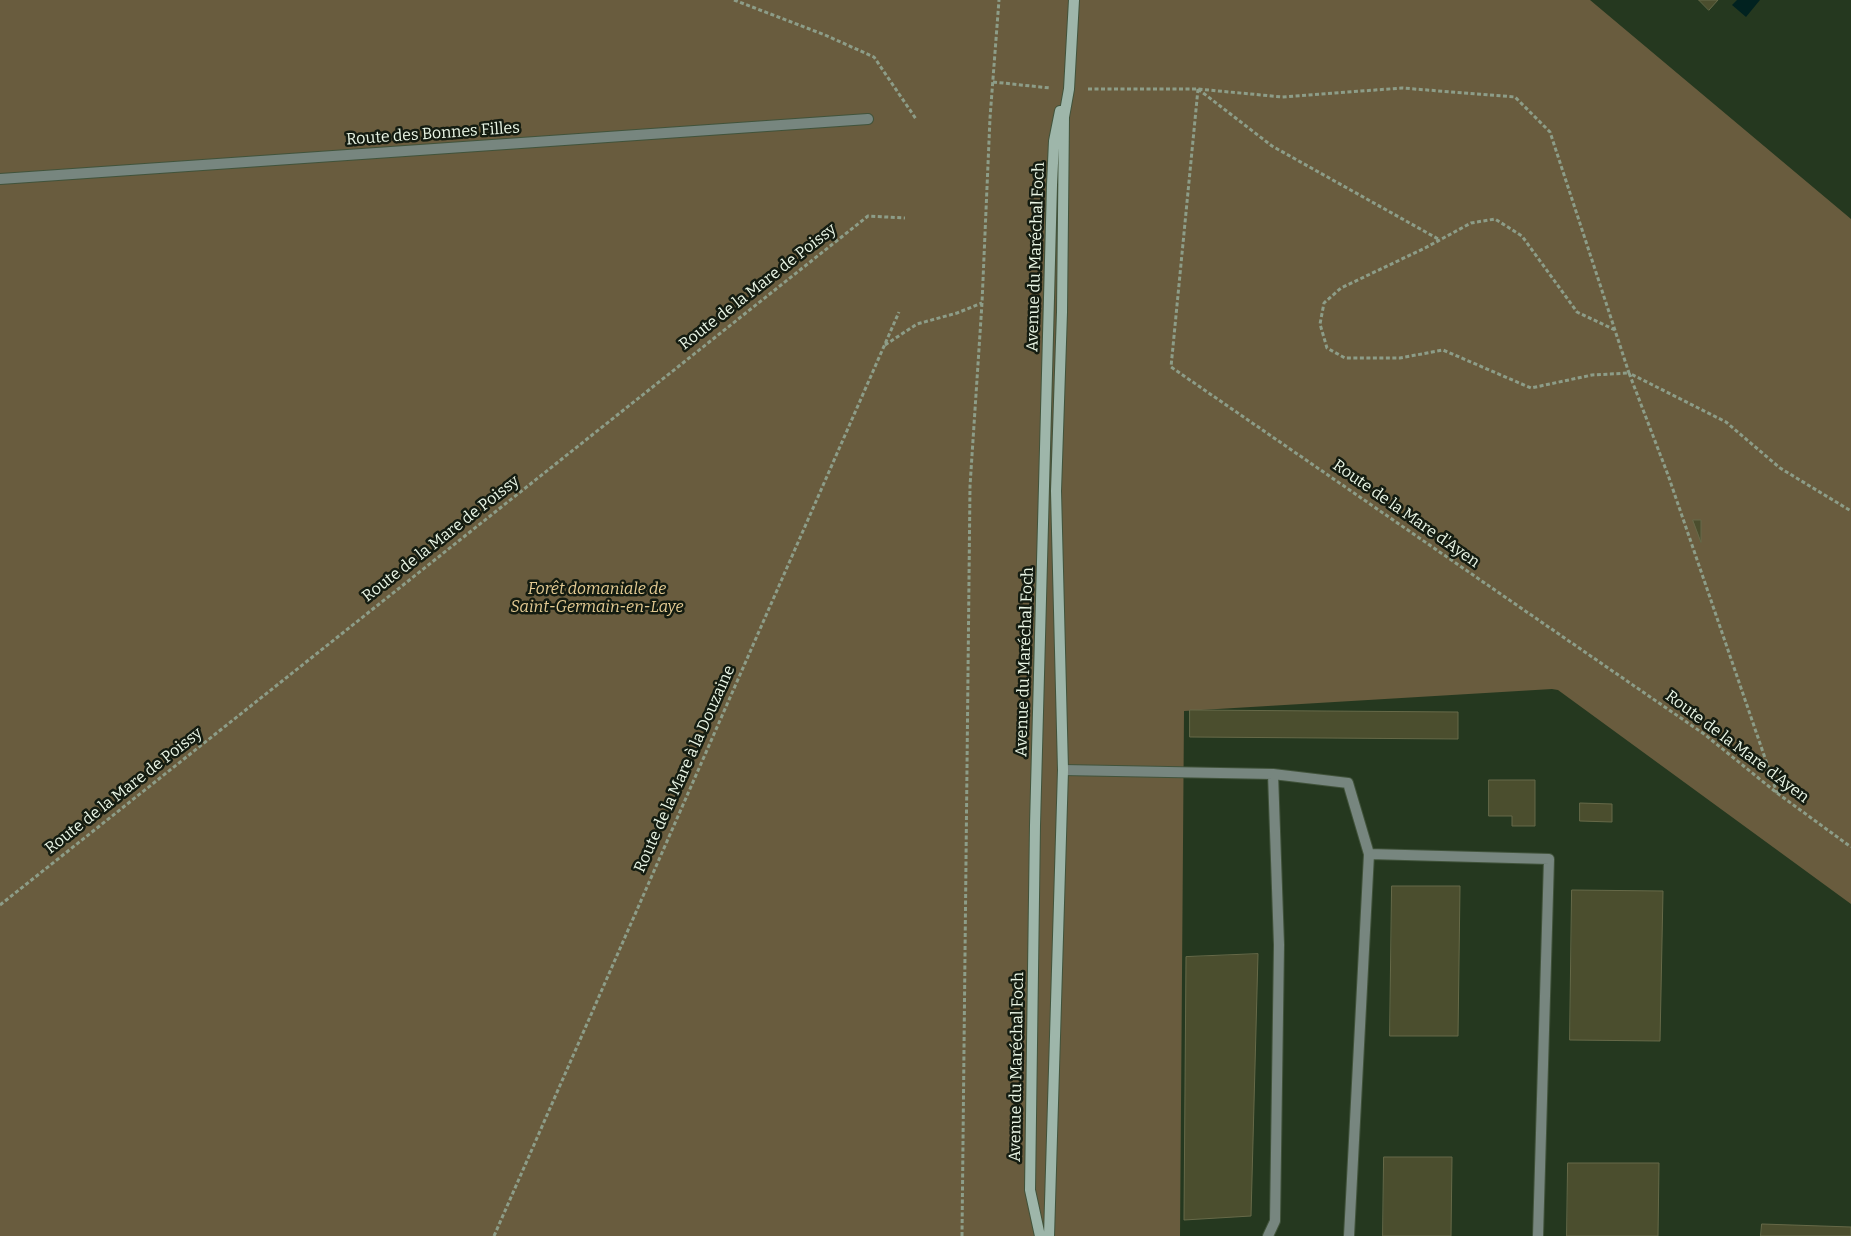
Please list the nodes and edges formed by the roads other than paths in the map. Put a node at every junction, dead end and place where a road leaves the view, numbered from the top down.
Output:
1 (1074, 0) edge
2 (1069, 90) junction
3 (868, 119) dead end
4 (0, 179) edge
5 (1063, 770) junction
6 (1273, 774) junction
7 (1369, 854) junction
8 (1040, 1236) edge
9 (1048, 1236) edge
10 (1268, 1236) edge
11 (1348, 1236) edge
12 (1538, 1236) edge

1 - 2 main road, Avenue du Maréchal Foch
2 - 5 main road, Avenue du Maréchal Foch
2 - 8 main road, Avenue du Maréchal Foch
3 - 4 lane, Route des Bonnes Filles
5 - 6 lane
5 - 9 main road, Avenue du Maréchal Foch
6 - 7 lane
6 - 10 lane
7 - 11 lane
7 - 12 lane

